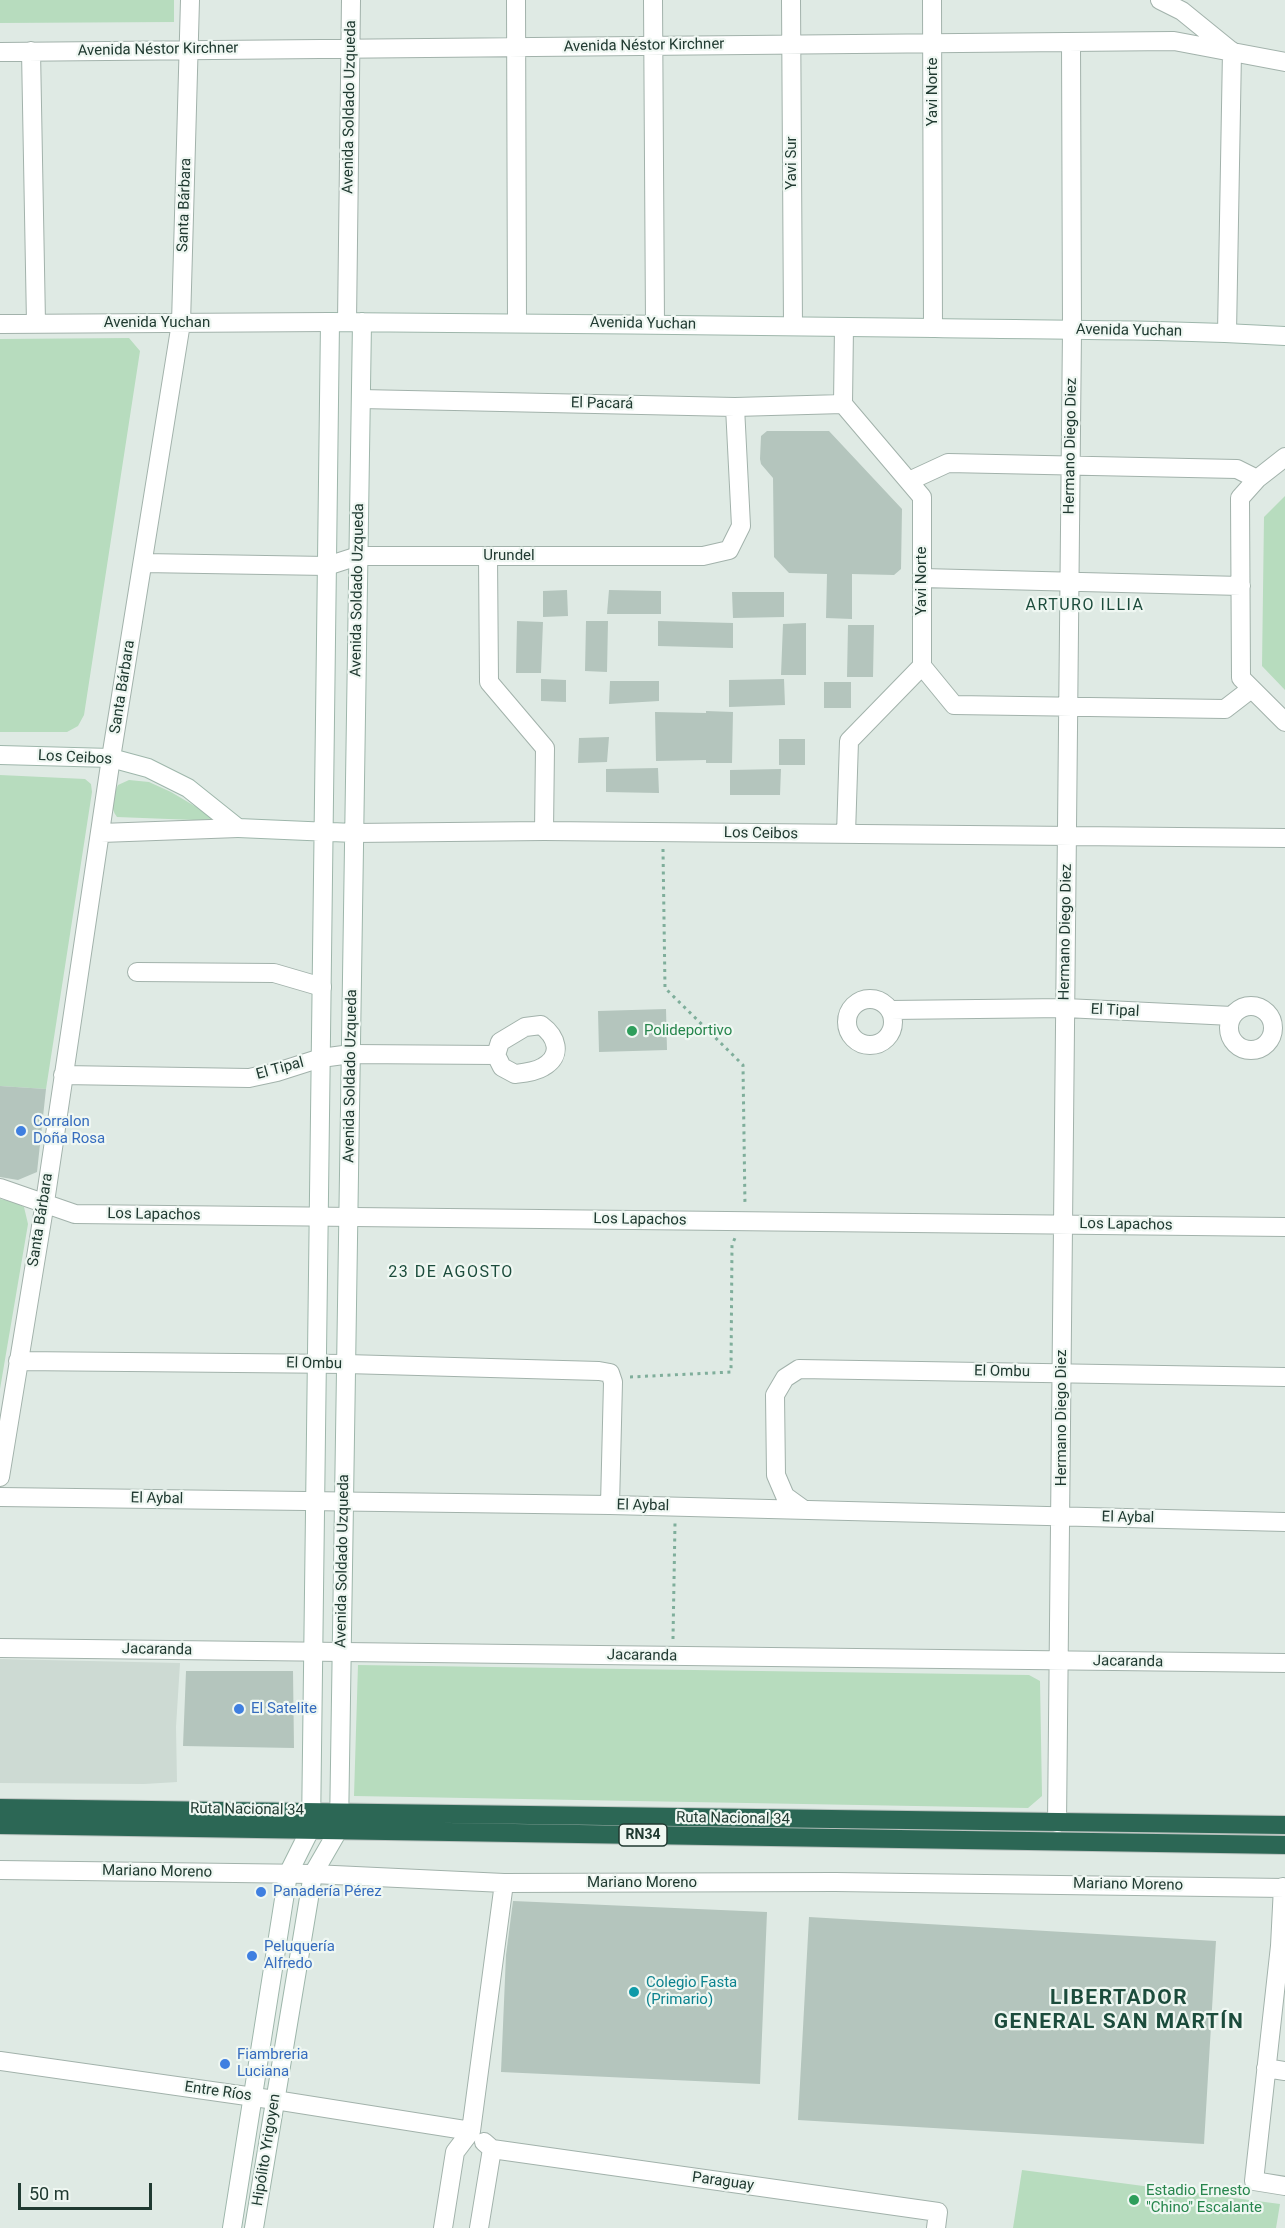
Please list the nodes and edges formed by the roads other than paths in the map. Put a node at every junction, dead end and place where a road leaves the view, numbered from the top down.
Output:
1 (189, 0) edge
2 (351, 0) edge
3 (516, 0) edge
4 (653, 0) edge
5 (791, 0) edge
6 (932, 0) edge
7 (1160, 0) edge
8 (1071, 42) junction
9 (932, 43) junction
10 (791, 44) junction
11 (654, 46) junction
12 (516, 47) junction
13 (350, 48) junction
14 (189, 50) junction
15 (31, 51) junction
16 (1232, 51) junction
17 (0, 52) edge
18 (1285, 62) edge
19 (347, 322) junction
20 (517, 322) junction
21 (36, 323) junction
22 (181, 323) junction
23 (0, 324) edge
24 (655, 324) junction
25 (793, 326) junction
26 (844, 327) junction
27 (933, 328) junction
28 (1072, 330) junction
29 (1227, 333) junction
30 (1285, 336) edge
31 (361, 399) junction
32 (843, 404) junction
33 (735, 407) junction
34 (1285, 457) edge
35 (1071, 465) junction
36 (1257, 479) junction
37 (909, 481) junction
38 (358, 556) junction
39 (488, 556) junction
40 (143, 564) junction
41 (327, 566) junction
42 (922, 578) junction
43 (1070, 582) junction
44 (1241, 586) junction
45 (922, 666) junction
46 (1251, 688) junction
47 (1068, 707) junction
48 (1285, 722) edge
49 (0, 755) edge
50 (111, 758) junction
51 (238, 828) junction
52 (544, 831) junction
53 (323, 832) junction
54 (101, 833) junction
55 (354, 833) junction
56 (846, 834) junction
57 (1067, 836) junction
58 (1285, 838) edge
59 (137, 972) dead end
60 (322, 987) junction
61 (1065, 1008) junction
62 (890, 1010) dead end
63 (1232, 1016) dead end
64 (351, 1054) junction
65 (496, 1055) dead end
66 (321, 1058) junction
67 (63, 1075) junction
68 (0, 1188) edge
69 (45, 1202) junction
70 (319, 1216) junction
71 (348, 1217) junction
72 (1063, 1224) junction
73 (1285, 1227) edge
74 (18, 1361) junction
75 (317, 1364) junction
76 (346, 1364) junction
77 (1062, 1372) junction
78 (1285, 1377) edge
79 (0, 1477) edge
80 (0, 1497) edge
81 (344, 1501) junction
82 (315, 1502) junction
83 (610, 1505) junction
84 (803, 1509) junction
85 (1062, 1516) junction
86 (1285, 1522) edge
87 (0, 1648) edge
88 (313, 1652) junction
89 (342, 1652) junction
90 (1059, 1661) junction
91 (1285, 1664) edge
92 (0, 1808) edge
93 (311, 1820) junction
94 (339, 1821) junction
95 (1057, 1823) junction
96 (0, 1825) edge
97 (1285, 1826) edge
98 (1285, 1845) edge
99 (0, 1870) edge
100 (288, 1874) junction
101 (314, 1874) junction
102 (504, 1883) junction
103 (1284, 1887) edge
104 (1282, 1946) edge
105 (0, 2061) edge
106 (1266, 2068) junction
107 (1285, 2071) edge
108 (253, 2097) junction
109 (275, 2100) junction
110 (471, 2131) junction
111 (492, 2149) junction
112 (1285, 2186) edge
113 (232, 2228) edge
114 (254, 2228) edge
115 (443, 2228) edge
116 (480, 2228) edge
117 (936, 2228) edge

1 - 14 street, Santa Bárbara
2 - 13 street, Avenida Soldado Uzqueda
3 - 12 street
4 - 11 street
5 - 10 street, Yavi Sur
6 - 9 street, Yavi Norte
7 - 16 street
8 - 9 street, Avenida Néstor Kirchner
8 - 16 street, Avenida Néstor Kirchner
8 - 28 street, Hermano Diego Diez
9 - 10 street, Avenida Néstor Kirchner
9 - 27 street, Yavi Norte
10 - 11 street, Avenida Néstor Kirchner
10 - 25 street, Yavi Sur
11 - 12 street, Avenida Néstor Kirchner
11 - 24 street
12 - 13 street, Avenida Néstor Kirchner
12 - 20 street
13 - 14 street, Avenida Néstor Kirchner
13 - 19 street, Avenida Soldado Uzqueda
14 - 15 street, Avenida Néstor Kirchner
14 - 22 street, Santa Bárbara
15 - 17 street, Avenida Néstor Kirchner
15 - 21 street
16 - 18 street, Avenida Néstor Kirchner
16 - 29 street
19 - 20 street, Avenida Yuchan
19 - 22 street, Avenida Yuchan
19 - 31 street, Avenida Soldado Uzqueda
19 - 41 street, Avenida Soldado Uzqueda
20 - 24 street, Avenida Yuchan
21 - 22 street, Avenida Yuchan
21 - 23 street, Avenida Yuchan
22 - 40 street, Santa Bárbara
24 - 25 street, Avenida Yuchan
25 - 26 street, Avenida Yuchan
26 - 27 street, Avenida Yuchan
26 - 32 street
27 - 28 street, Avenida Yuchan
28 - 29 street, Avenida Yuchan
28 - 35 street, Hermano Diego Diez
29 - 30 street, Avenida Yuchan
31 - 33 street, El Pacará
31 - 38 street, Avenida Soldado Uzqueda
32 - 33 street, El Pacará
32 - 37 street, Yavi Norte
33 - 39 street, Urundel
34 - 36 street
35 - 36 street
35 - 37 street
35 - 43 street, Hermano Diego Diez
36 - 44 street
37 - 42 street, Yavi Norte
38 - 39 street, Urundel
38 - 41 street, Urundel
38 - 55 street, Avenida Soldado Uzqueda
39 - 52 street
40 - 41 street, Urundel
40 - 50 street, Santa Bárbara
41 - 53 street, Avenida Soldado Uzqueda
42 - 43 street
42 - 45 street, Yavi Norte
43 - 44 street
43 - 47 street, Hermano Diego Diez
44 - 46 street
45 - 47 street
45 - 56 street
46 - 47 street
46 - 48 street
47 - 57 street, Hermano Diego Diez
49 - 50 street, Los Ceibos
50 - 51 street, Los Ceibos
50 - 54 street, Santa Bárbara
51 - 53 street, Los Ceibos
51 - 54 street, Los Ceibos
52 - 55 street, Los Ceibos
52 - 56 street, Los Ceibos
53 - 55 street, Los Ceibos
53 - 60 street, Avenida Soldado Uzqueda
54 - 67 street, Santa Bárbara
55 - 64 street, Avenida Soldado Uzqueda
56 - 57 street, Los Ceibos
57 - 58 street, Los Ceibos
57 - 61 street, Hermano Diego Diez
59 - 60 street
60 - 66 street, Avenida Soldado Uzqueda
61 - 62 street, El Tipal
61 - 63 street, El Tipal
61 - 72 street, Hermano Diego Diez
64 - 65 street, El Tipal
64 - 66 street, El Tipal
64 - 71 street, Avenida Soldado Uzqueda
66 - 67 street, El Tipal
66 - 70 street, Avenida Soldado Uzqueda
67 - 69 street, Santa Bárbara
68 - 69 street, Los Lapachos
69 - 70 street, Los Lapachos
69 - 74 street, Santa Bárbara
70 - 71 street, Los Lapachos
70 - 75 street, Avenida Soldado Uzqueda
71 - 72 street, Los Lapachos
71 - 76 street, Avenida Soldado Uzqueda
72 - 73 street, Los Lapachos
72 - 77 street, Hermano Diego Diez
74 - 75 street, El Ombu
74 - 79 street, Santa Bárbara
75 - 76 street, El Ombu
75 - 82 street, Avenida Soldado Uzqueda
76 - 81 street, Avenida Soldado Uzqueda
76 - 83 street, El Ombu
77 - 78 street, El Ombu
77 - 84 street, El Ombu
77 - 85 street, Hermano Diego Diez
80 - 82 street, El Aybal
81 - 82 street, El Aybal
81 - 83 street, El Aybal
81 - 89 street, Avenida Soldado Uzqueda
82 - 88 street, Avenida Soldado Uzqueda
83 - 84 street, El Aybal
84 - 85 street, El Aybal
85 - 86 street, El Aybal
85 - 90 street, Hermano Diego Diez
87 - 88 street, Jacaranda
88 - 89 street, Jacaranda
88 - 93 street, Avenida Soldado Uzqueda
89 - 90 street, Jacaranda
89 - 94 street, Avenida Soldado Uzqueda
90 - 91 street, Jacaranda
90 - 95 street, Hermano Diego Diez
92 - 93 highway, Ruta Nacional 34 / RN34
93 - 94 highway, Ruta Nacional 34 / RN34
93 - 96 highway, Ruta Nacional 34 / RN34
93 - 100 street, Hipólito Yrigoyen
94 - 95 highway, Ruta Nacional 34 / RN34
94 - 98 highway, Ruta Nacional 34 / RN34
94 - 101 street, Hipólito Yrigoyen
95 - 97 highway, Ruta Nacional 34 / RN34
99 - 100 street, Mariano Moreno
100 - 101 street, Mariano Moreno
100 - 108 street, Hipólito Yrigoyen
101 - 102 street, Mariano Moreno
101 - 109 street, Hipólito Yrigoyen
102 - 103 street, Mariano Moreno
102 - 110 street
103 - 104 street
104 - 106 street
105 - 108 street, Entre Ríos
106 - 107 street
106 - 112 street
108 - 109 street, Entre Ríos
108 - 113 street, Hipólito Yrigoyen
109 - 110 street, Entre Ríos
109 - 114 street, Hipólito Yrigoyen
110 - 111 street
110 - 115 street
111 - 116 street
111 - 117 street, Paraguay

